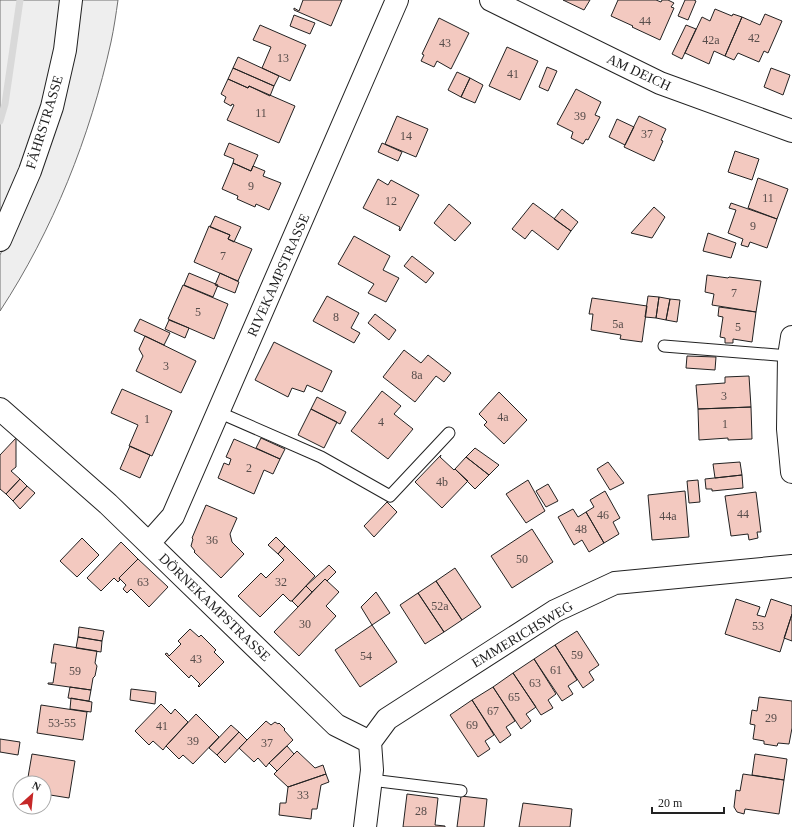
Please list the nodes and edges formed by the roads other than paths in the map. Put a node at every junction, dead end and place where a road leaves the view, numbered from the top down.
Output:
1 (71, 0) edge
2 (397, 0) edge
3 (491, 0) edge
4 (792, 131) edge
5 (0, 240) edge
6 (664, 346) dead end
7 (791, 347) edge
8 (0, 409) edge
9 (218, 412) junction
10 (449, 433) dead end
11 (792, 472) edge
12 (149, 543) junction
13 (792, 566) edge
14 (370, 742) junction
15 (371, 780) junction
16 (460, 791) dead end
17 (365, 827) edge

1 - 5 street, FÄHRSTRASSE
2 - 9 street, RIVEKAMPSTRASSE
3 - 4 street, AM DEICH
6 - 7 lane
7 - 11 street
8 - 12 street, DÖRNEKAMPSTRASSE
9 - 10 lane
9 - 12 street, RIVEKAMPSTRASSE
12 - 14 street, DÖRNEKAMPSTRASSE
13 - 14 street, EMMERICHSWEG
14 - 15 street
15 - 16 lane
15 - 17 street

